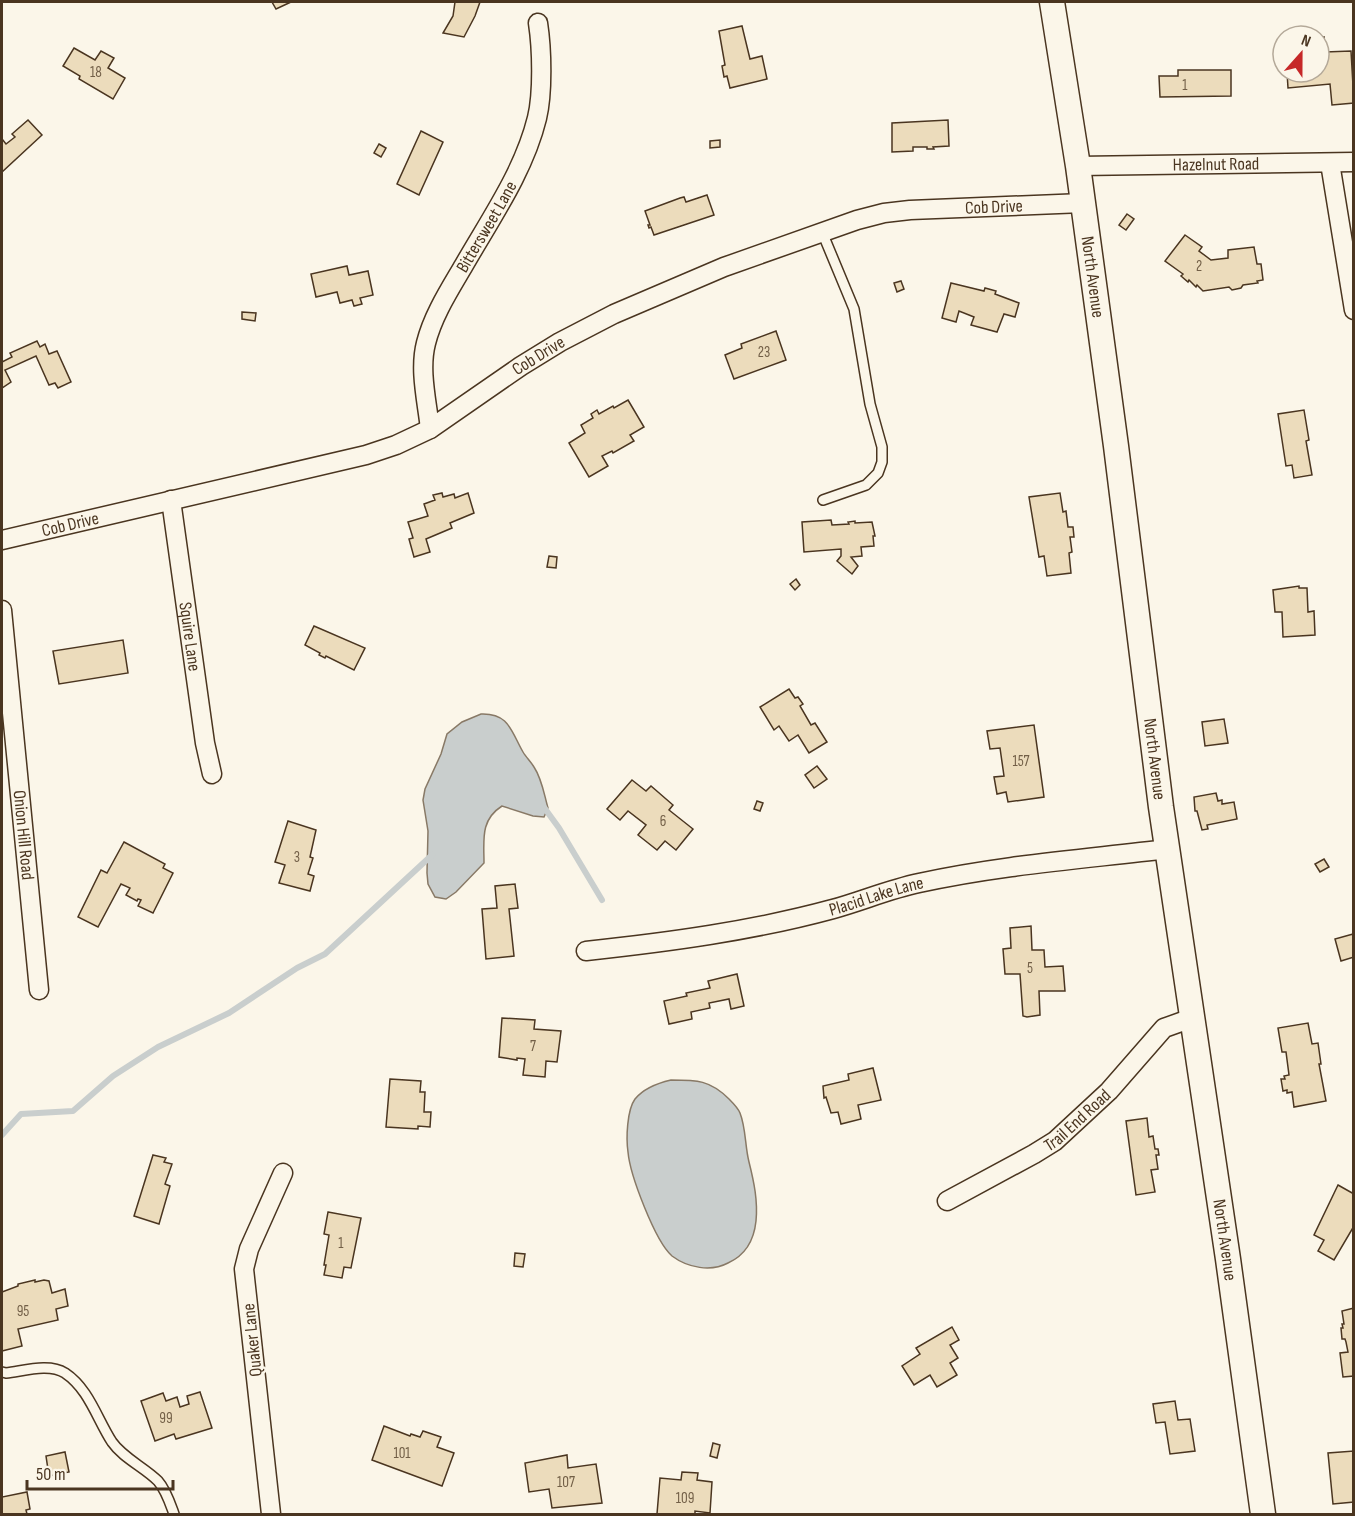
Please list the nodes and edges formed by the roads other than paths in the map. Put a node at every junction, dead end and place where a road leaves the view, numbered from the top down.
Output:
1 (1052, 2) edge
2 (538, 23) dead end
3 (1353, 162) edge
4 (1330, 163) junction
5 (1078, 166) junction
6 (1083, 203) junction
7 (822, 232) junction
8 (1353, 310) edge
9 (430, 429) junction
10 (171, 500) junction
11 (823, 500) dead end
12 (2, 540) edge
13 (2, 610) edge
14 (212, 774) dead end
15 (1167, 849) junction
16 (586, 951) dead end
17 (39, 990) dead end
18 (1192, 1018) junction
19 (283, 1173) dead end
20 (947, 1201) dead end
21 (2, 1372) edge
22 (174, 1515) edge
23 (271, 1515) edge
24 (1263, 1515) edge

1 - 5 street, North Avenue
2 - 9 street, Bittersweet Lane
3 - 4 street, Hazelnut Road
4 - 5 street, Hazelnut Road
4 - 8 street
5 - 6 street, North Avenue
6 - 7 street, Cob Drive
6 - 15 street, North Avenue
7 - 9 street, Cob Drive
7 - 11 lane
9 - 10 street, Cob Drive
10 - 12 street, Cob Drive
10 - 14 street, Squire Lane
13 - 17 street, Onion Hill Road
15 - 16 street, Placid Lake Lane
15 - 18 street, North Avenue
18 - 20 street, Trail End Road
18 - 24 street, North Avenue
19 - 23 street, Quaker Lane
21 - 22 lane

